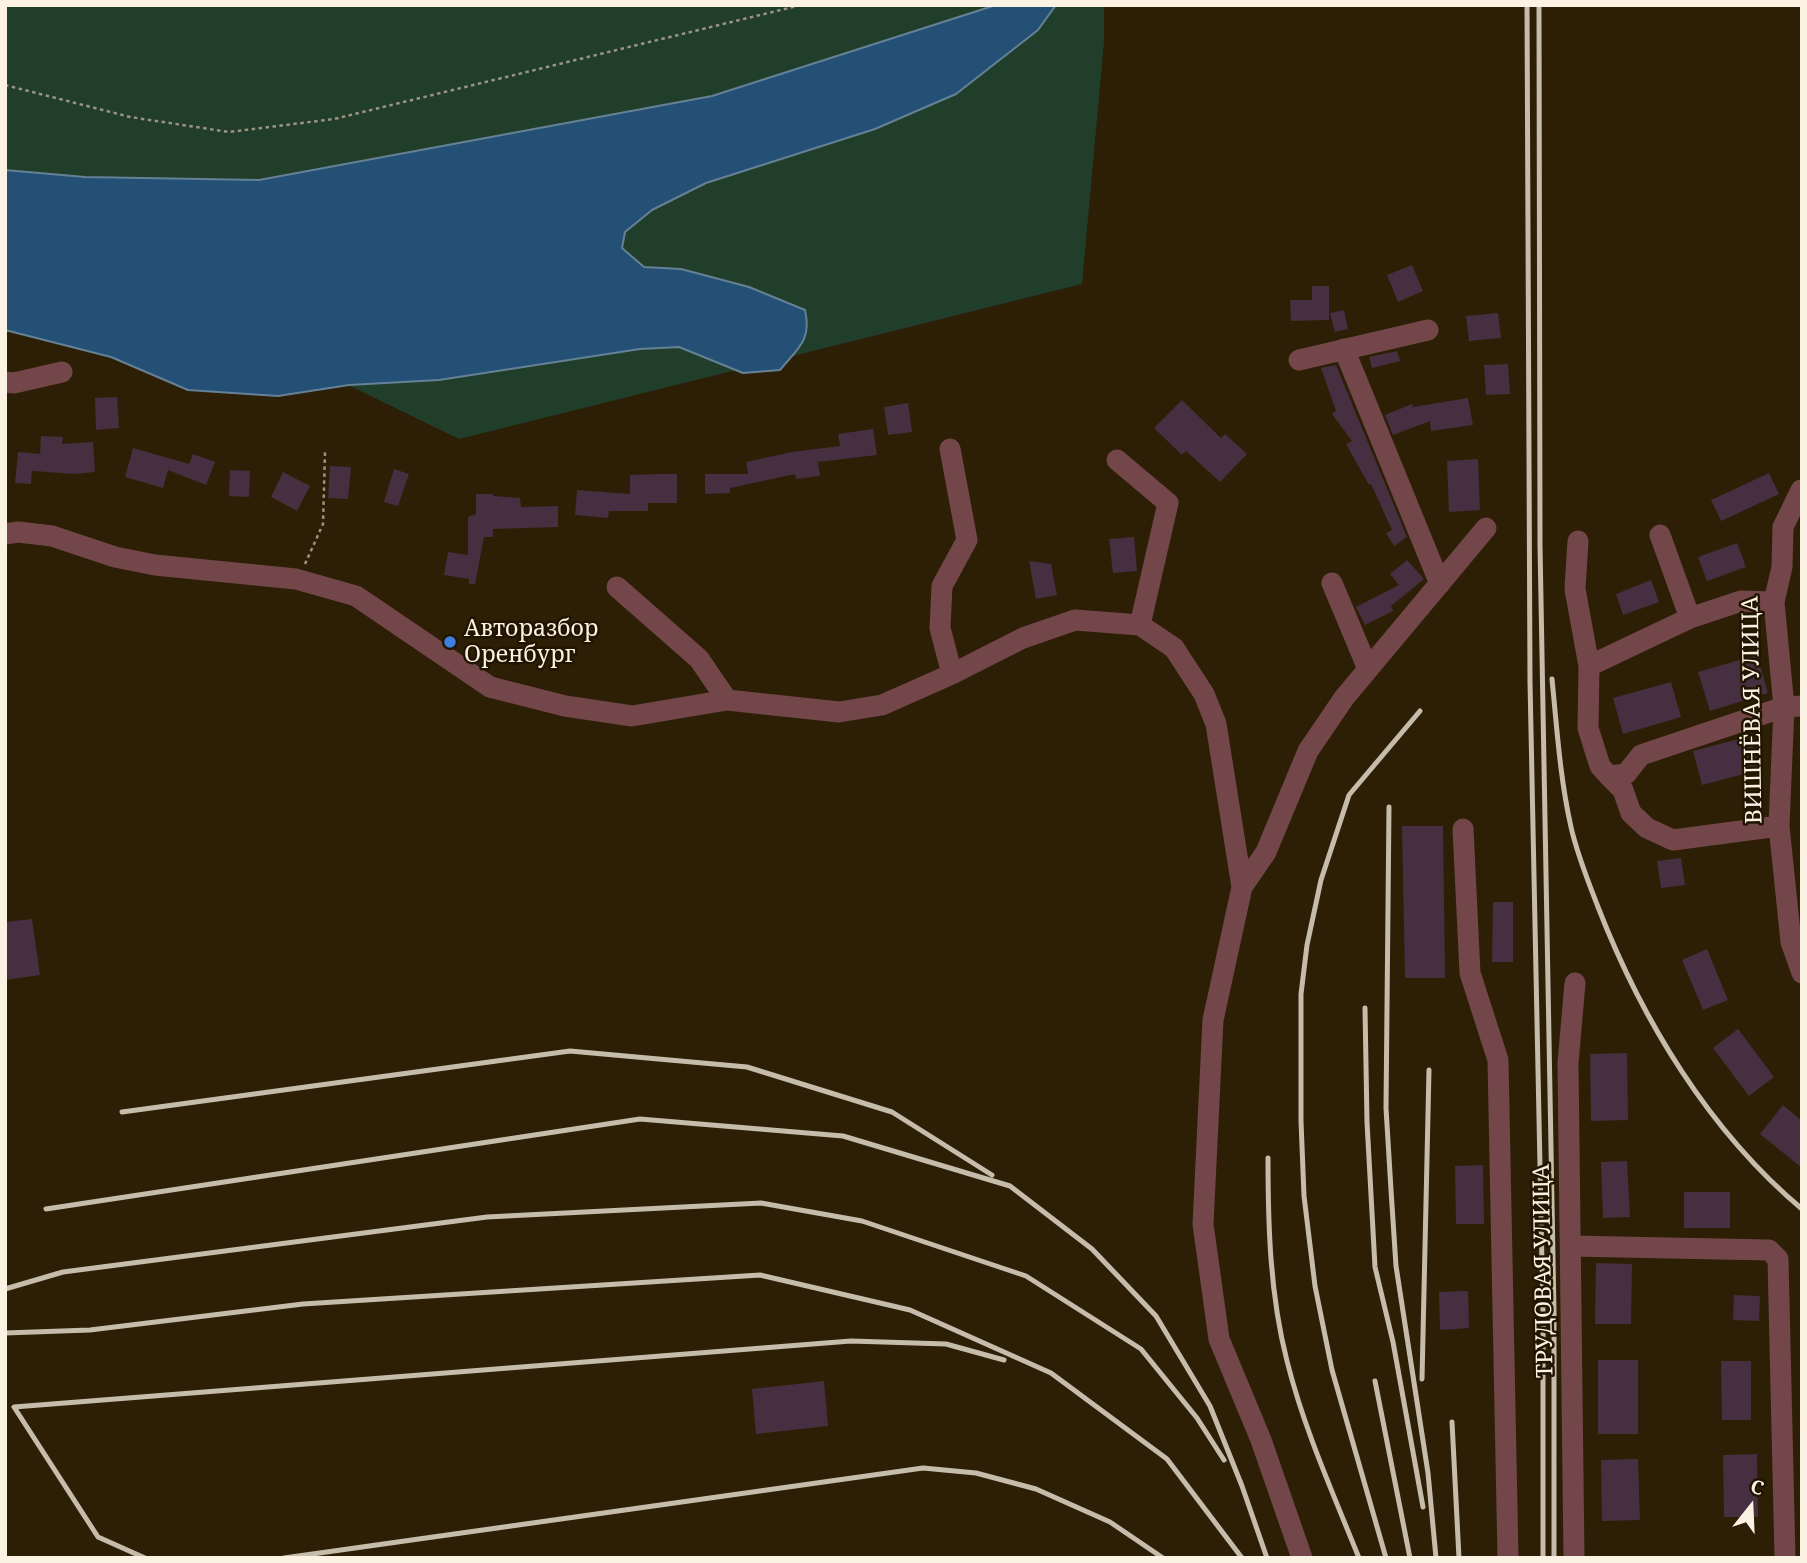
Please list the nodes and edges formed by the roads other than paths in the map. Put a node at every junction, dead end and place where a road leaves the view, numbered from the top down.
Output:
1 (1428, 330) dead end
2 (1344, 349) junction
3 (1299, 360) dead end
4 (62, 372) dead end
5 (5, 382) edge
6 (950, 449) dead end
7 (1117, 460) dead end
8 (1801, 490) edge
9 (1486, 528) dead end
10 (5, 534) edge
11 (1660, 535) dead end
12 (1578, 541) dead end
13 (1332, 583) dead end
14 (1440, 584) junction
15 (617, 587) dead end
16 (1774, 602) junction
17 (1690, 618) junction
18 (1140, 625) junction
19 (1589, 666) junction
20 (1368, 669) junction
21 (951, 674) junction
22 (727, 701) junction
23 (1793, 706) edge
24 (1609, 776) junction
25 (1779, 826) junction
26 (1463, 829) dead end
27 (1242, 887) junction
28 (1802, 973) edge
29 (1575, 983) dead end
30 (1571, 1246) junction
31 (1302, 1558) edge
32 (1508, 1558) edge
33 (1574, 1558) edge
34 (1785, 1558) edge

1 - 2 street
2 - 3 street
2 - 14 street
4 - 5 street
6 - 21 street
7 - 18 street
8 - 16 street, ВИШНЁВАЯ УЛИЦА
9 - 14 street
10 - 22 street
11 - 17 street
12 - 19 street
13 - 20 street
14 - 20 street
15 - 22 street
16 - 17 street
16 - 23 street, ВИШНЁВАЯ УЛИЦА
17 - 19 street
18 - 21 street
18 - 27 street
19 - 24 street
20 - 27 street
21 - 22 street
23 - 24 street
23 - 25 street, ВИШНЁВАЯ УЛИЦА
24 - 25 street
25 - 28 street, ВИШНЁВАЯ УЛИЦА
26 - 32 street
27 - 31 street
29 - 30 street, ТРУДОВАЯ УЛИЦА
30 - 33 street, ТРУДОВАЯ УЛИЦА
30 - 34 street

